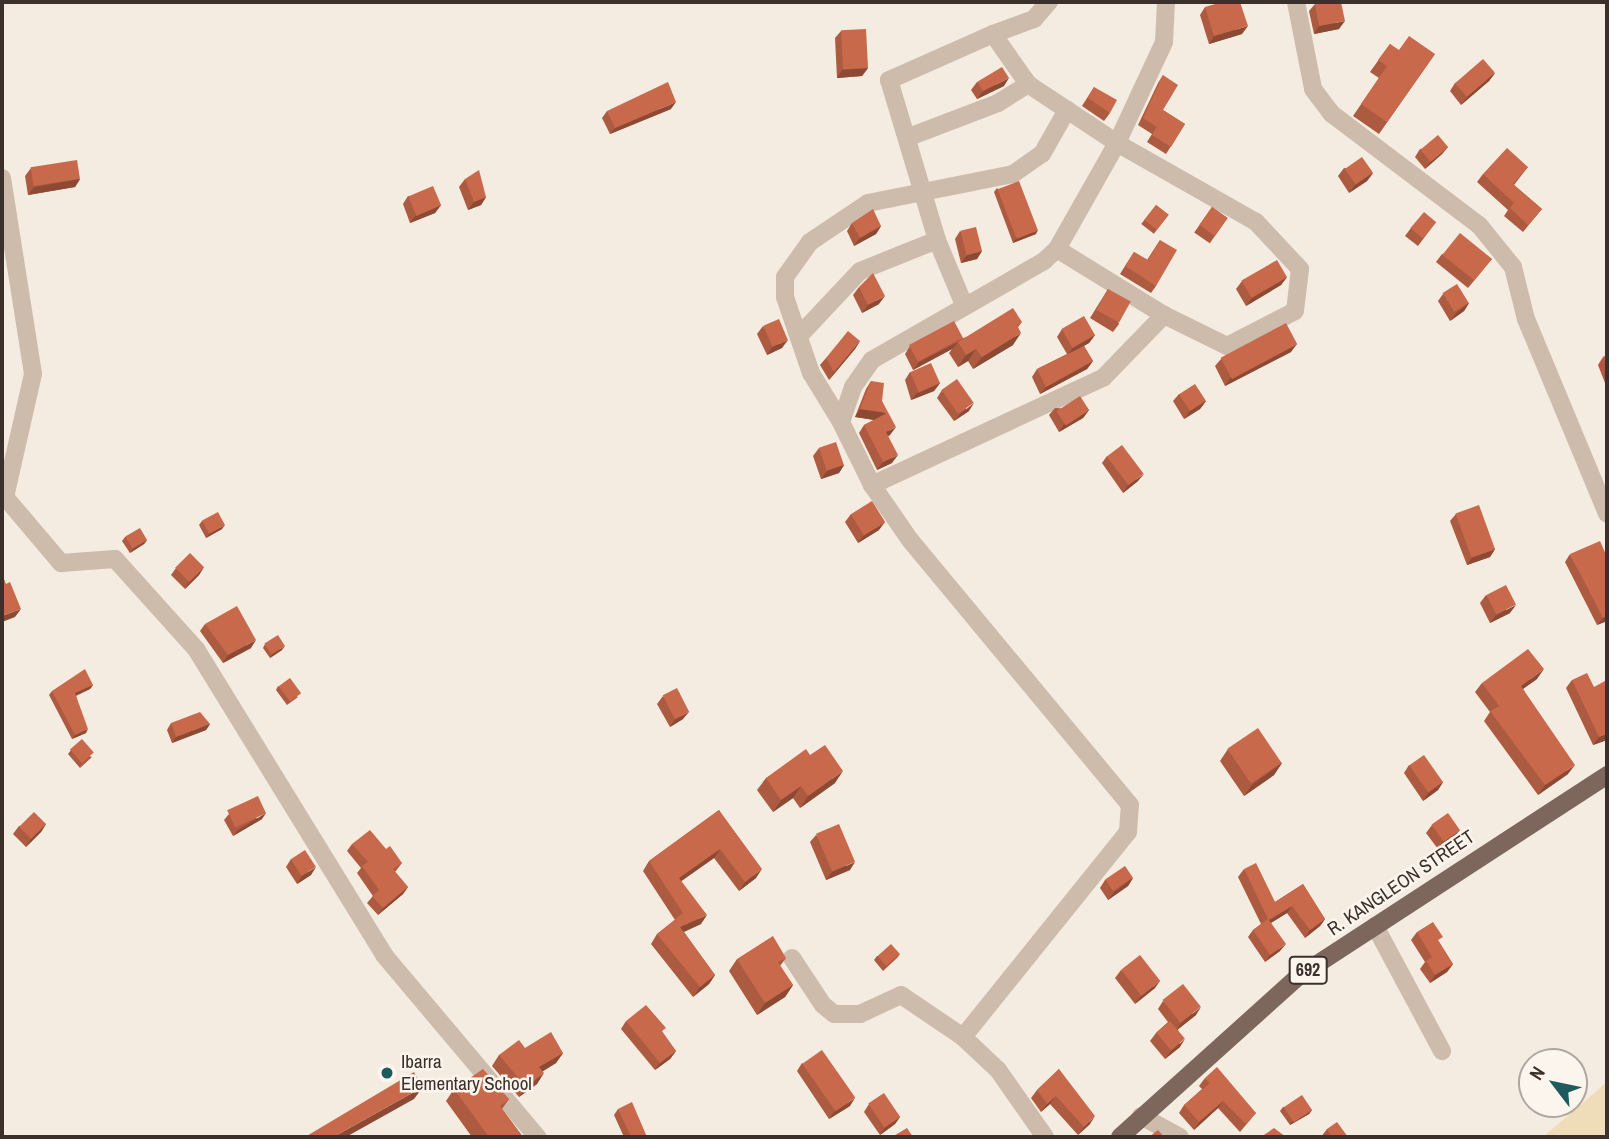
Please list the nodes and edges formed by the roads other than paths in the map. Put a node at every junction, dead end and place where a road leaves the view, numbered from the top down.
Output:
1 (1049, 2) edge
2 (1166, 2) edge
3 (1296, 2) edge
4 (993, 34) junction
5 (1028, 84) junction
6 (1067, 110) junction
7 (909, 137) junction
8 (1117, 143) junction
9 (2, 178) edge
10 (924, 189) junction
11 (937, 240) junction
12 (1057, 249) junction
13 (964, 305) junction
14 (1164, 315) junction
15 (799, 336) junction
16 (841, 422) junction
17 (872, 485) junction
18 (1607, 514) edge
19 (1607, 775) edge
20 (1375, 926) junction
21 (792, 958) dead end
22 (963, 1037) junction
23 (1442, 1051) dead end
24 (1141, 1116) junction
25 (537, 1137) edge
26 (1045, 1137) edge
27 (1120, 1137) edge
28 (1180, 1137) edge

1 - 4 street
2 - 8 street
3 - 18 street
4 - 5 street
4 - 7 street
5 - 6 street
5 - 7 street
6 - 8 street
6 - 10 street
7 - 10 street
8 - 12 street
8 - 14 street
9 - 25 street
10 - 11 street
10 - 15 street
11 - 13 street
11 - 15 street
12 - 13 street
12 - 14 street
13 - 16 street
14 - 17 street
15 - 16 street
16 - 17 street
17 - 22 street
19 - 20 main road, R. KANGLEON STREET / 692
20 - 23 street
20 - 24 main road, R. KANGLEON STREET / 692
21 - 22 street
22 - 26 street
24 - 27 main road, R. KANGLEON STREET / 692
24 - 28 street

